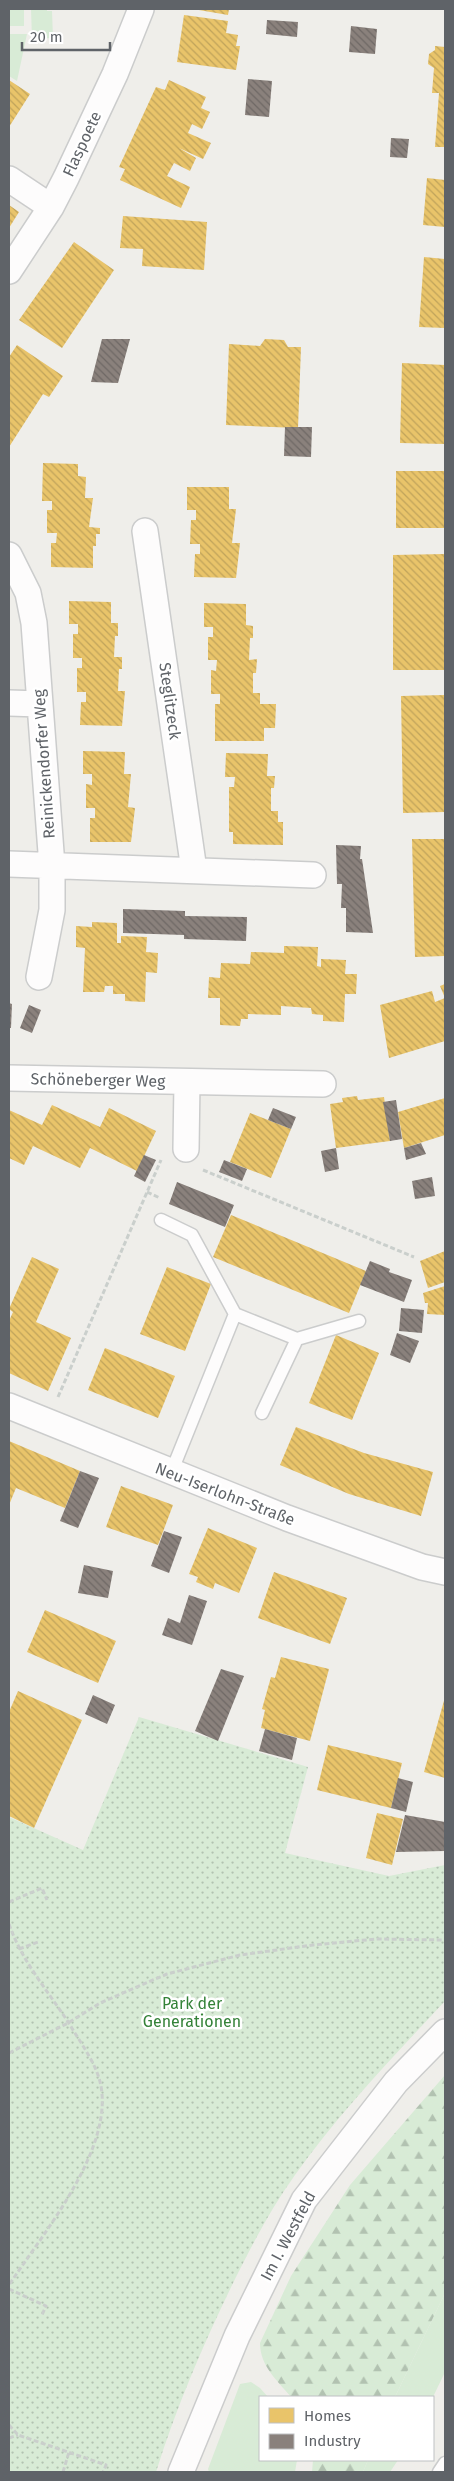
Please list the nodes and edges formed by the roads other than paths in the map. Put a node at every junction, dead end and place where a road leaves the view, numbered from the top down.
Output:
1 (141, 9) edge
2 (9, 179) edge
3 (51, 206) junction
4 (9, 271) edge
5 (145, 531) dead end
6 (9, 556) edge
7 (9, 703) edge
8 (40, 704) junction
9 (9, 864) edge
10 (52, 866) junction
11 (194, 870) junction
12 (313, 875) dead end
13 (39, 977) dead end
14 (9, 1078) edge
15 (187, 1082) junction
16 (323, 1084) dead end
17 (183, 1157) road end
18 (161, 1220) dead end
19 (236, 1314) junction
20 (359, 1322) dead end
21 (297, 1339) junction
22 (9, 1406) edge
23 (262, 1413) dead end
24 (171, 1473) junction
25 (445, 1572) edge
26 (445, 2032) edge
27 (445, 2463) edge
28 (181, 2472) edge
29 (439, 2472) edge

1 - 3 street, Flaspoete
2 - 3 street
3 - 4 street, Flaspoete
5 - 11 street, Steglitzeck
6 - 8 street, Reinickendorfer Weg
7 - 8 street
8 - 10 street, Reinickendorfer Weg
9 - 10 street
10 - 11 street
10 - 13 street, Reinickendorfer Weg
11 - 12 street
14 - 15 street, Schöneberger Weg
15 - 16 street, Schöneberger Weg
15 - 17 street, Schöneberger Weg
18 - 19 lane
19 - 21 lane
19 - 24 lane
20 - 21 lane
21 - 23 lane
22 - 24 street, Neu-Iserlohn-Straße
24 - 25 street, Neu-Iserlohn-Straße
26 - 28 street, Im I. Westfeld
27 - 29 lane

